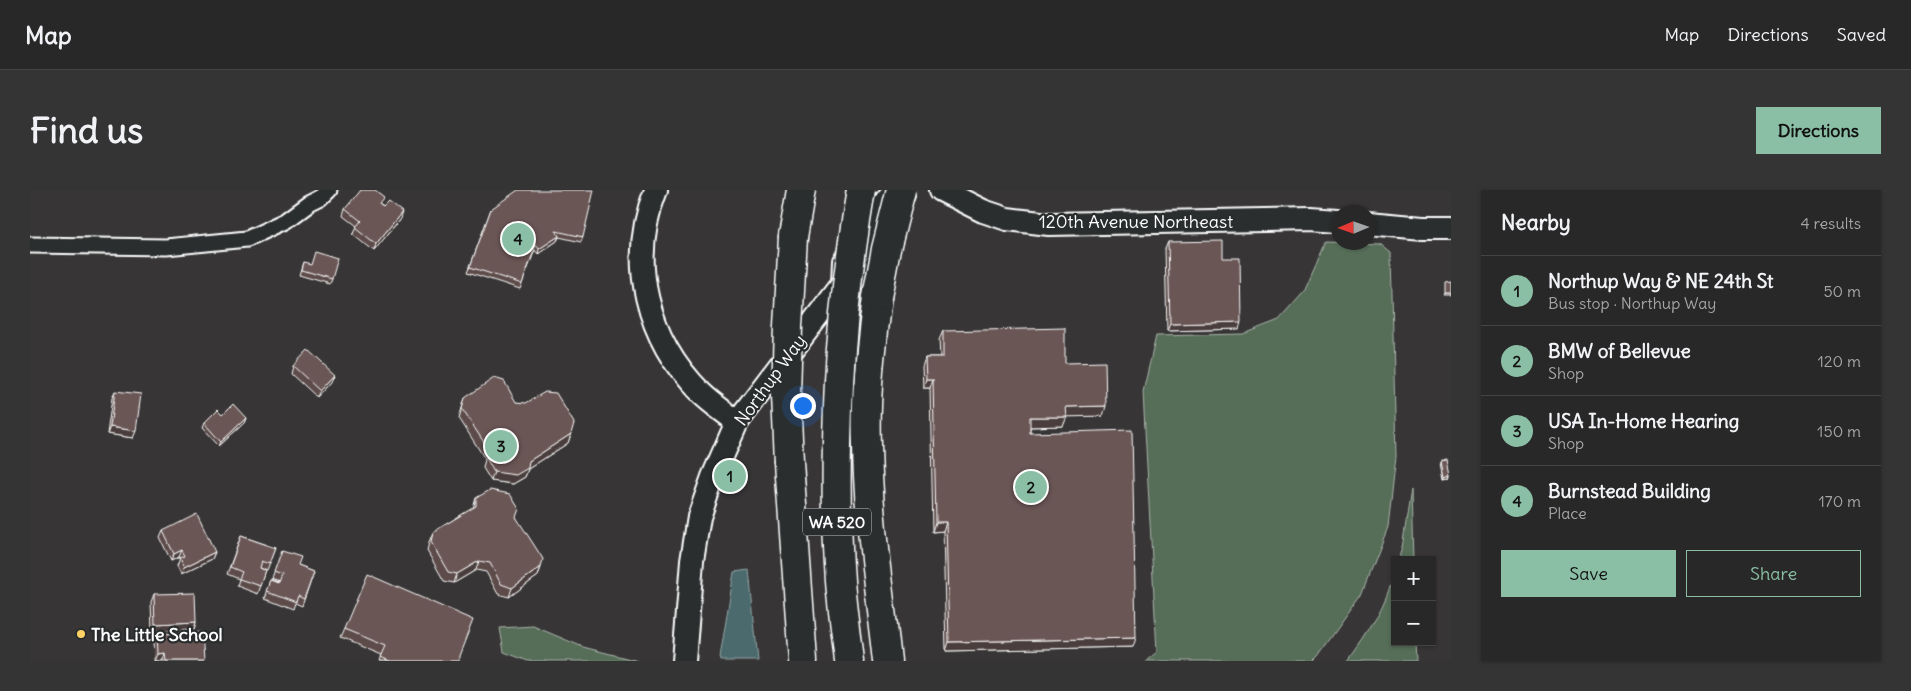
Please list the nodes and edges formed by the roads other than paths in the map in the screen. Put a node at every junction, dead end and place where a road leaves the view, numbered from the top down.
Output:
1 (329, 190) edge
2 (656, 190) edge
3 (794, 190) edge
4 (801, 190) edge
5 (861, 190) edge
6 (941, 190) edge
7 (903, 192) edge
8 (1331, 220) edge
9 (1376, 224) edge
10 (1451, 228) edge
11 (793, 237) junction
12 (30, 245) edge
13 (737, 422) junction
14 (684, 661) edge
15 (803, 661) edge
16 (849, 661) edge
17 (887, 661) edge

1 - 12 street
2 - 13 street
3 - 11 highway
4 - 11 highway, WA 520
5 - 16 highway, WA 520, bridge
6 - 8 street, 120th Avenue Northeast
7 - 13 street, Northup Way
7 - 17 highway, bridge
9 - 10 street
11 - 15 highway, WA 520, bridge
13 - 14 street, Northup Way

